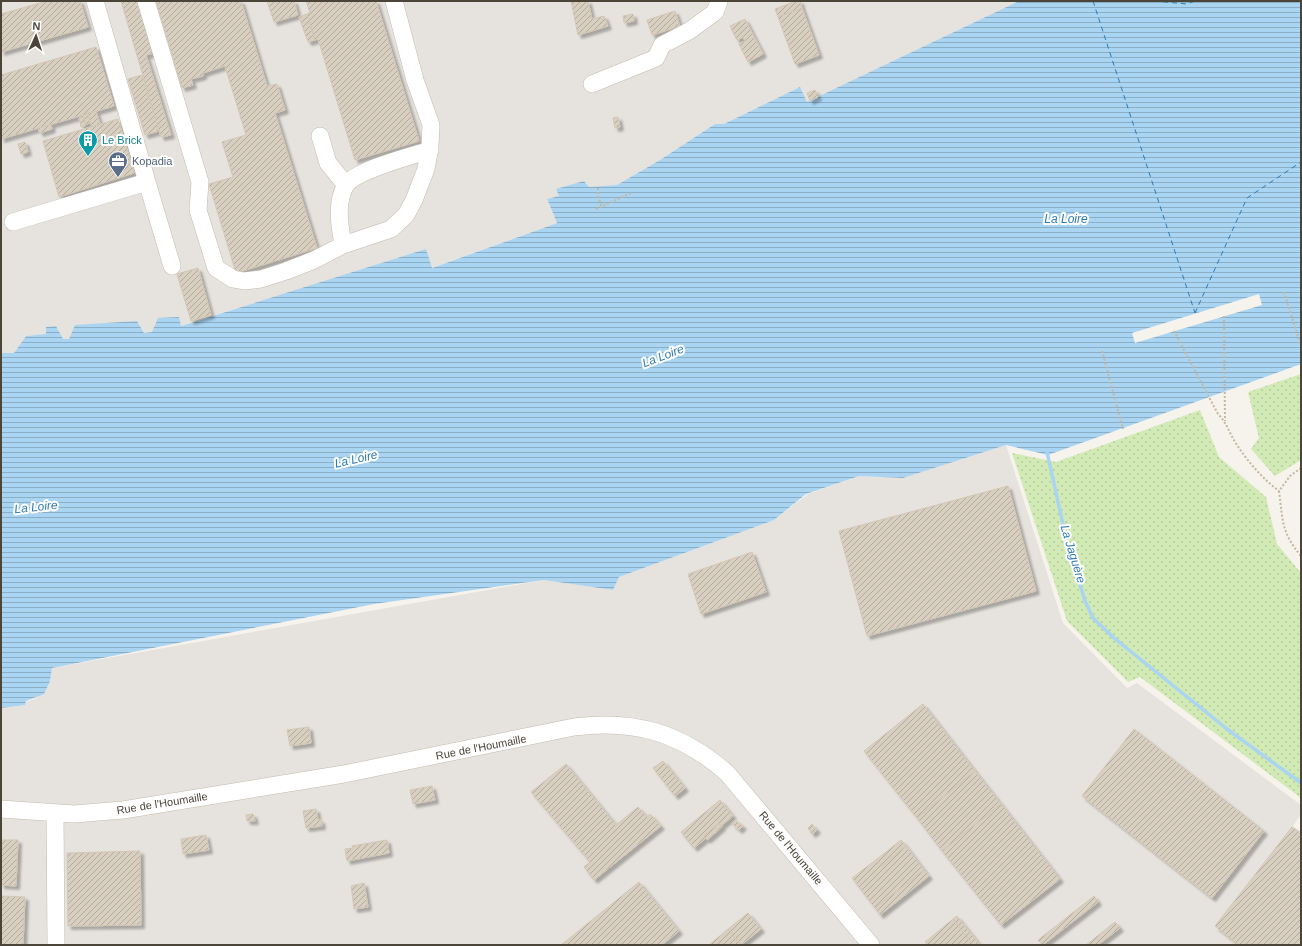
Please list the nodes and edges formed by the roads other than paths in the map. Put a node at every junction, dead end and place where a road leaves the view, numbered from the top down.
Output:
1 (95, 1) edge
2 (146, 1) edge
3 (394, 1) edge
4 (719, 1) edge
5 (592, 84) dead end
6 (320, 136) dead end
7 (430, 150) junction
8 (147, 182) junction
9 (346, 185) junction
10 (13, 222) dead end
11 (343, 245) junction
12 (172, 266) dead end
13 (1, 809) edge
14 (55, 813) junction
15 (56, 945) edge
16 (871, 945) edge

1 - 8 street
2 - 11 street
3 - 7 street
4 - 5 street
6 - 9 street
7 - 9 street
7 - 11 street
8 - 10 street
8 - 12 street
9 - 11 street
13 - 14 street, Rue de l'Houmaille
14 - 15 street
14 - 16 street, Rue de l'Houmaille

